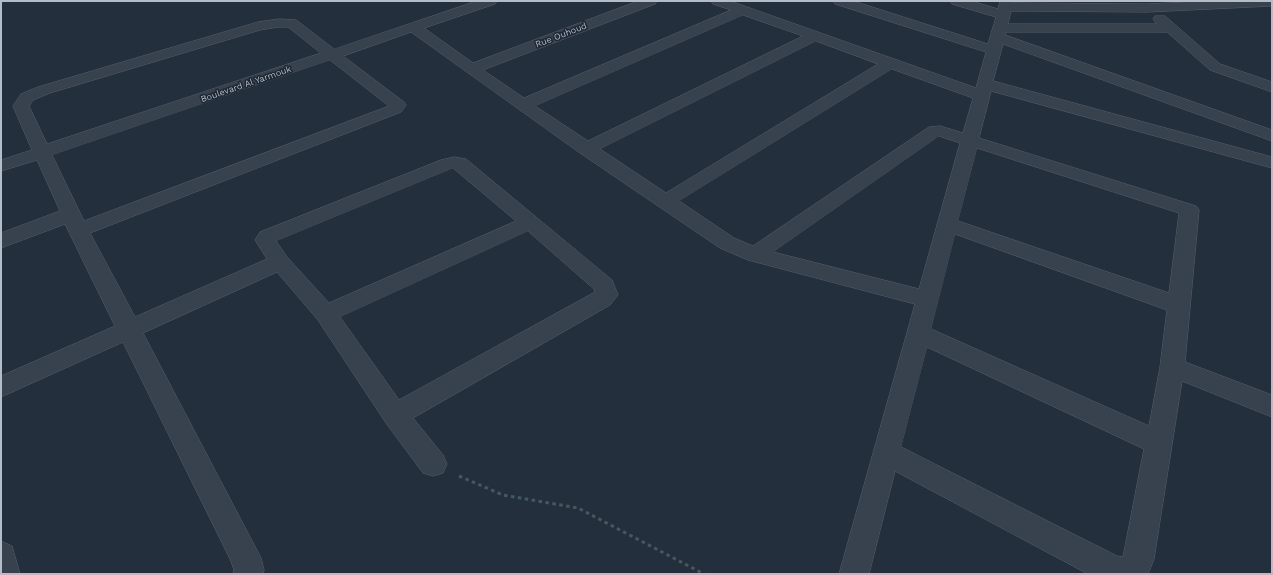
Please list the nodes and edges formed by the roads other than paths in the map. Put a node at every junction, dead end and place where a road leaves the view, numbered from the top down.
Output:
1 (490, 1) edge
2 (650, 1) edge
3 (718, 1) edge
4 (840, 1) edge
5 (957, 1) edge
6 (1272, 2) edge
7 (1143, 4) edge
8 (743, 10) junction
9 (1001, 23) edge
10 (413, 27) junction
11 (1171, 28) junction
12 (815, 36) junction
13 (331, 55) junction
14 (890, 63) junction
15 (471, 69) junction
16 (1272, 87) edge
17 (984, 90) junction
18 (523, 105) junction
19 (1269, 135) edge
20 (970, 142) junction
21 (586, 149) junction
22 (44, 152) junction
23 (1267, 161) edge
24 (1, 166) edge
25 (664, 202) junction
26 (75, 222) junction
27 (530, 222) junction
28 (948, 224) junction
29 (1, 241) edge
30 (755, 255) junction
31 (280, 262) junction
32 (928, 299) junction
33 (1178, 305) junction
34 (326, 314) junction
35 (129, 329) junction
36 (918, 333) junction
37 (1172, 367) junction
38 (1, 387) edge
39 (1272, 406) edge
40 (395, 415) junction
41 (1159, 443) junction
42 (886, 453) junction
43 (433, 464) road end
44 (1, 556) edge
45 (5, 574) edge
46 (248, 574) edge
47 (854, 574) edge

1 - 10 street, Boulevard Al Yarmouk
2 - 15 street, Rue Ouhoud
3 - 8 street
4 - 9 street
5 - 9 street
6 - 7 street
7 - 9 street
7 - 11 street
8 - 12 street
8 - 18 street
9 - 11 street
9 - 17 street
9 - 19 street
10 - 13 street, Boulevard Al Yarmouk
10 - 15 street
11 - 16 street
12 - 14 street
12 - 21 street
13 - 22 street, Boulevard Al Yarmouk
13 - 22 street
13 - 26 street
14 - 17 street
14 - 25 street
15 - 18 street
17 - 20 street
17 - 23 street
18 - 21 street
19 - 23 street
20 - 28 street
20 - 30 street
20 - 33 street
21 - 25 street
22 - 24 street, Boulevard Al Yarmouk
22 - 26 street
25 - 30 street
26 - 29 street
26 - 35 street
27 - 31 street
27 - 34 street
27 - 40 street
28 - 32 street
28 - 33 street
30 - 32 street
31 - 34 street
31 - 35 street
32 - 36 street
33 - 37 street
34 - 40 street
35 - 38 street
35 - 46 street
36 - 41 street
36 - 42 street
37 - 39 street
37 - 41 street
40 - 43 street
41 - 42 street
42 - 47 street
44 - 45 street

